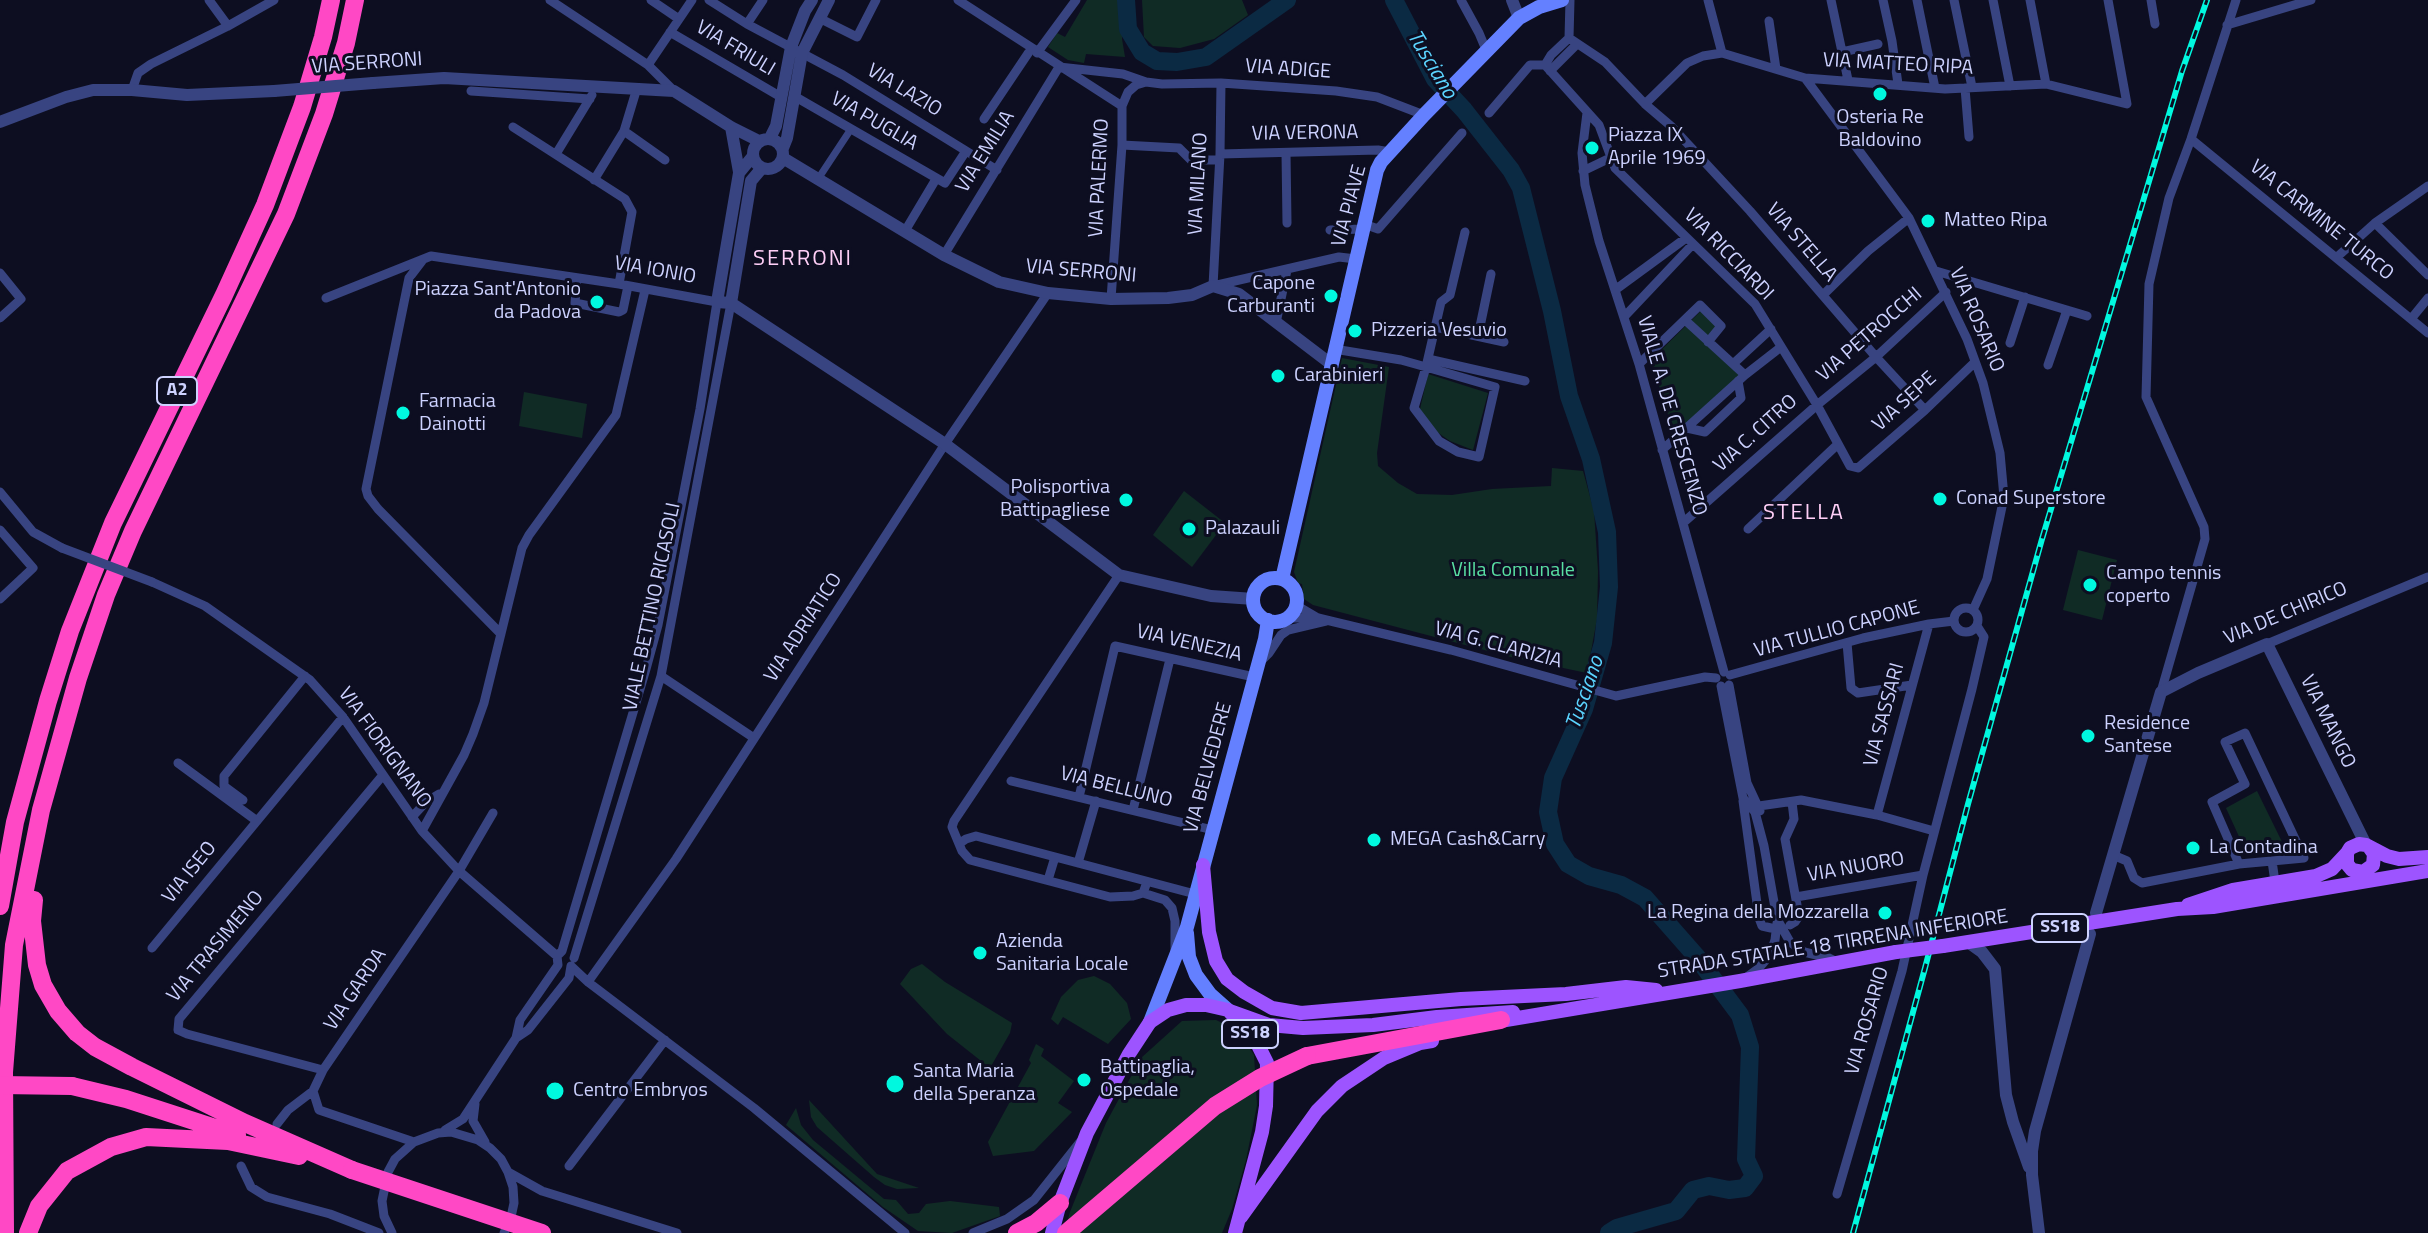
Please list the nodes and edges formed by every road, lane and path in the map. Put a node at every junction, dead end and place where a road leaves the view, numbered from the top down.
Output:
1 (209, 0) edge
2 (274, 0) edge
3 (331, 0) edge
4 (355, 0) edge
5 (550, 0) edge
6 (651, 0) edge
7 (692, 0) edge
8 (709, 0) edge
9 (763, 0) edge
10 (812, 0) edge
11 (829, 0) edge
12 (876, 0) edge
13 (958, 0) edge
14 (1076, 0) edge
15 (1461, 0) edge
16 (1512, 0) edge
17 (1708, 0) edge
18 (1831, 0) edge
19 (1883, 0) edge
20 (1917, 0) edge
21 (1954, 0) edge
22 (1993, 0) edge
23 (2030, 0) edge
24 (2108, 0) edge
25 (2151, 0) edge
26 (2236, 0) edge
27 (2311, 0) edge
28 (1565, 2) edge
29 (819, 18) junction
30 (1519, 18) junction
31 (679, 19) junction
32 (1769, 21) dead end
33 (747, 24) junction
34 (2155, 24) dead end
35 (2227, 25) junction
36 (228, 26) junction
37 (670, 32) junction
38 (1573, 42) junction
39 (1878, 44) dead end
40 (796, 50) junction
41 (1034, 51) junction
42 (1487, 52) junction
43 (1842, 52) junction
44 (1722, 53) junction
45 (648, 65) junction
46 (1059, 67) junction
47 (1776, 69) junction
48 (1551, 72) junction
49 (1805, 78) junction
50 (1848, 80) junction
51 (1146, 82) junction
52 (1221, 83) junction
53 (1898, 84) junction
54 (2046, 84) junction
55 (2010, 86) junction
56 (637, 88) junction
57 (1935, 88) junction
58 (1968, 88) junction
59 (132, 90) junction
60 (471, 91) dead end
61 (674, 91) junction
62 (592, 93) junction
63 (787, 97) junction
64 (1645, 104) junction
65 (1122, 106) junction
66 (1428, 112) junction
67 (1489, 113) dead end
68 (1587, 113) junction
69 (984, 119) dead end
70 (0, 122) edge
71 (513, 127) dead end
72 (731, 127) junction
73 (851, 129) junction
74 (624, 131) junction
75 (1462, 133) dead end
76 (1969, 137) dead end
77 (2191, 139) junction
78 (1122, 145) junction
79 (759, 146) junction
80 (966, 151) junction
81 (1390, 152) junction
82 (783, 153) junction
83 (1286, 153) junction
84 (556, 154) junction
85 (1610, 158) junction
86 (665, 160) dead end
87 (1219, 160) junction
88 (762, 168) junction
89 (997, 170) junction
90 (1583, 171) junction
91 (739, 172) junction
92 (818, 179) junction
93 (936, 179) junction
94 (594, 180) junction
95 (2428, 186) edge
96 (1909, 218) junction
97 (1287, 223) dead end
98 (2375, 223) junction
99 (1363, 226) junction
100 (1330, 230) dead end
101 (905, 231) junction
102 (1465, 232) dead end
103 (1689, 241) junction
104 (944, 255) junction
105 (2337, 257) junction
106 (1356, 259) junction
107 (423, 260) junction
108 (1287, 270) junction
109 (1936, 271) junction
110 (0, 273) edge
111 (1491, 274) dead end
112 (2428, 275) edge
113 (577, 278) junction
114 (624, 285) junction
115 (1213, 286) junction
116 (645, 290) junction
117 (1615, 290) junction
118 (1946, 292) junction
119 (1048, 293) junction
120 (1823, 295) junction
121 (2025, 297) junction
122 (326, 298) dead end
123 (2428, 298) edge
124 (1111, 299) junction
125 (717, 302) junction
126 (731, 303) junction
127 (2067, 310) junction
128 (2087, 316) dead end
129 (1624, 317) junction
130 (0, 318) edge
131 (2411, 319) junction
132 (1685, 320) junction
133 (1276, 323) junction
134 (1435, 327) junction
135 (1771, 329) junction
136 (2428, 333) edge
137 (1478, 336) junction
138 (1504, 342) dead end
139 (1708, 342) junction
140 (2010, 343) dead end
141 (1781, 347) junction
142 (1334, 349) junction
143 (1876, 357) junction
144 (1975, 362) junction
145 (1427, 363) junction
146 (1331, 364) junction
147 (1639, 364) junction
148 (1733, 364) junction
149 (2048, 365) dead end
150 (1742, 378) junction
151 (1525, 381) dead end
152 (1817, 405) junction
153 (1925, 410) junction
154 (1687, 428) junction
155 (945, 444) junction
156 (1838, 444) junction
157 (1662, 450) junction
158 (1858, 468) joint
159 (0, 492) edge
160 (1684, 522) junction
161 (1748, 529) dead end
162 (0, 530) edge
163 (1119, 575) junction
164 (2428, 577) edge
165 (1282, 579) junction
166 (106, 595) junction
167 (0, 599) edge
168 (1254, 599) junction
169 (1296, 605) junction
170 (1973, 610) junction
171 (1287, 618) junction
172 (1318, 618) junction
173 (1268, 620) junction
174 (1329, 621) junction
175 (1954, 621) junction
176 (1929, 624) junction
177 (1977, 626) junction
178 (501, 634) junction
179 (1847, 643) junction
180 (2267, 644) junction
181 (1170, 659) junction
182 (1256, 670) junction
183 (305, 676) junction
184 (661, 676) junction
185 (1724, 679) junction
186 (1912, 685) junction
187 (2161, 692) junction
188 (343, 717) junction
189 (754, 738) junction
190 (178, 763) dead end
191 (383, 775) junction
192 (2264, 775) junction
193 (1011, 781) dead end
194 (26, 783) junction
195 (2245, 784) junction
196 (442, 792) junction
197 (1079, 797) junction
198 (1743, 798) junction
199 (243, 800) dead end
200 (1096, 801) junction
201 (402, 802) junction
202 (426, 802) junction
203 (1792, 802) junction
204 (1759, 806) junction
205 (1133, 810) junction
206 (432, 813) junction
207 (493, 813) dead end
208 (1877, 815) junction
209 (2351, 818) junction
210 (413, 819) junction
211 (257, 821) junction
212 (1213, 830) junction
213 (422, 831) junction
214 (1934, 831) junction
215 (960, 843) junction
216 (0, 846) edge
217 (1764, 846) junction
218 (2368, 846) junction
219 (2348, 850) junction
220 (2113, 855) junction
221 (1055, 857) junction
222 (2428, 857) edge
223 (2272, 861) junction
224 (1078, 863) junction
225 (2239, 864) junction
226 (1203, 865) junction
227 (2428, 865) edge
228 (2363, 870) junction
229 (459, 871) junction
230 (2428, 871) edge
231 (1923, 875) junction
232 (1048, 880) junction
233 (1147, 882) junction
234 (2275, 882) junction
235 (1143, 893) junction
236 (1195, 894) junction
237 (1796, 897) junction
238 (2230, 904) junction
239 (0, 906) edge
240 (2177, 909) junction
241 (2096, 913) dead end
242 (1774, 923) junction
243 (1790, 925) dead end
244 (1187, 927) junction
245 (2090, 934) dead end
246 (1968, 942) junction
247 (152, 948) dead end
248 (1176, 956) junction
249 (559, 957) junction
250 (573, 962) junction
251 (1837, 962) junction
252 (588, 982) junction
253 (1735, 982) junction
254 (1676, 992) junction
255 (1228, 1010) junction
256 (1542, 1013) junction
257 (1501, 1020) junction
258 (1150, 1022) junction
259 (516, 1038) junction
260 (665, 1040) junction
261 (323, 1070) junction
262 (0, 1085) edge
263 (313, 1091) junction
264 (476, 1097) junction
265 (288, 1110) junction
266 (319, 1110) junction
267 (277, 1124) dead end
268 (438, 1133) junction
269 (1087, 1133) junction
270 (414, 1142) junction
271 (490, 1148) junction
272 (289, 1153) junction
273 (241, 1166) dead end
274 (569, 1166) dead end
275 (352, 1170) junction
276 (508, 1172) junction
277 (2032, 1175) junction
278 (1837, 1194) dead end
279 (1060, 1203) junction
280 (1241, 1217) junction
281 (5, 1233) edge
282 (28, 1233) edge
283 (379, 1233) edge
284 (392, 1233) edge
285 (504, 1233) edge
286 (542, 1233) edge
287 (677, 1233) edge
288 (905, 1233) edge
289 (973, 1233) edge
290 (1017, 1233) edge
291 (1052, 1233) edge
292 (1066, 1233) edge
293 (1235, 1233) edge
294 (2039, 1233) edge

1 - 36 street
2 - 36 street
3 - 194 highway, A2
4 - 166 highway, A2
5 - 45 street
6 - 31 street
7 - 31 street
8 - 33 street, VIA LAZIO
9 - 33 street
10 - 40 street
11 - 29 street
12 - 29 street
13 - 41 street, VIA ADIGE
14 - 41 street
15 - 42 street
16 - 30 street
17 - 44 street
18 - 43 street
19 - 53 street
20 - 57 street
21 - 58 street
22 - 55 street
23 - 54 street
24 - 54 street, VIA MATTEO RIPA
25 - 34 street
26 - 35 street
27 - 35 street
28 - 30 main road
28 - 38 street
29 - 40 street
30 - 42 main road, VIA PIAVE
31 - 37 street
32 - 47 street
33 - 40 street, VIA LAZIO
35 - 77 street
36 - 59 street
37 - 45 street
37 - 63 street, VIA FRIULI
38 - 48 street
38 - 64 street, VIA STELLA
39 - 43 street
40 - 63 street
40 - 80 street, VIA LAZIO
41 - 46 street, VIA ADIGE
41 - 69 street
42 - 66 main road, VIA PIAVE
43 - 50 street
44 - 47 street, VIA MATTEO RIPA
44 - 64 street
45 - 61 street
46 - 51 street, VIA ADIGE
46 - 65 street, VIA ADIGE
46 - 89 street, VIA EMILIA
47 - 49 street, VIA MATTEO RIPA
48 - 67 street
48 - 68 street, VIA RICCIARDI
49 - 50 street, VIA MATTEO RIPA
49 - 96 street, VIA ROSARIO
50 - 53 street, VIA MATTEO RIPA
51 - 52 street, VIA ADIGE
51 - 65 street
52 - 66 street, VIA ADIGE
52 - 87 street, VIA MILANO
53 - 57 street, VIA MATTEO RIPA
54 - 55 street, VIA MATTEO RIPA
55 - 58 street, VIA MATTEO RIPA
56 - 61 street, VIA SERRONI
56 - 62 street, VIA SERRONI
56 - 74 street
57 - 58 street, VIA MATTEO RIPA
58 - 76 street
59 - 62 street, VIA SERRONI, bridge
59 - 70 street, VIA SERRONI
60 - 62 street
61 - 72 street, VIA SERRONI
62 - 84 street
63 - 73 street, VIA PUGLIA
63 - 79 street
63 - 82 street
64 - 120 street, VIA STELLA
65 - 78 street, VIA PALERMO
66 - 81 main road, VIA PIAVE
68 - 85 street, VIA RICCIARDI
68 - 90 street, VIALE A. DE CRESCENZO
71 - 84 street
72 - 79 street, VIA SERRONI
72 - 91 street
73 - 92 street
73 - 93 street, VIA PUGLIA
74 - 86 street
74 - 94 street
75 - 99 street
77 - 105 street, VIA CARMINE TURCO
77 - 187 street
78 - 87 street, VIA VERONA
78 - 124 street, VIA PALERMO
79 - 82 street, VIA SERRONI
79 - 88 street
79 - 91 street
80 - 89 street, VIA LAZIO
80 - 93 street
81 - 83 street, VIA VERONA
81 - 99 main road, VIA PIAVE
82 - 88 street
82 - 92 street, VIA SERRONI
83 - 87 street, VIA VERONA
83 - 97 street
84 - 94 street
85 - 90 street
85 - 103 street, VIA RICCIARDI
87 - 115 street, VIA MILANO
88 - 126 street
89 - 104 street, VIA EMILIA
90 - 117 street, VIALE A. DE CRESCENZO
91 - 125 street
92 - 101 street, VIA SERRONI
93 - 101 street
94 - 114 street
95 - 98 street
96 - 109 street, VIA ROSARIO
96 - 120 street
98 - 105 street
98 - 112 street
99 - 100 street
99 - 106 main road, VIA PIAVE
101 - 104 street, VIA SERRONI
102 - 134 street
103 - 117 street
103 - 129 street
103 - 135 street, VIA RICCIARDI
104 - 119 street, VIA SERRONI
105 - 131 street, VIA CARMINE TURCO
106 - 108 street, VIA SERRONI
106 - 142 main road, VIA PIAVE
107 - 113 street, VIA IONIO
107 - 122 street, VIA IONIO
107 - 178 street
108 - 115 street, VIA SERRONI
108 - 133 street
109 - 118 street, VIA ROSARIO
109 - 121 street
110 - 130 street
111 - 137 street
113 - 114 street, VIA IONIO
113 - 114 street
114 - 116 street, VIA IONIO
115 - 124 street, VIA SERRONI
115 - 133 street
116 - 125 street, VIA IONIO
116 - 178 street
117 - 129 street, VIALE A. DE CRESCENZO
118 - 143 street, VIA PETROCCHI
118 - 144 street, VIA ROSARIO
119 - 124 street, VIA SERRONI
119 - 155 street, VIA ADRIATICO
120 - 143 street, VIA STELLA
121 - 127 street
121 - 140 street
123 - 131 street
125 - 126 street, VIA IONIO
125 - 249 street, VIALE BETTINO RICASOLI
126 - 155 street, VIA IONIO
126 - 184 street, VIALE BETTINO RICASOLI
127 - 128 street
127 - 149 street
129 - 147 street, VIALE A. DE CRESCENZO
131 - 136 street, VIA CARMINE TURCO
132 - 139 street
132 - 139 street
132 - 147 street
133 - 146 street
134 - 137 street
134 - 145 street
135 - 141 street, VIA RICCIARDI
135 - 148 street
137 - 138 street
139 - 148 street
141 - 150 street
141 - 152 street, VIA RICCIARDI
142 - 145 street
142 - 146 main road, VIA PIAVE
143 - 152 street, VIA PETROCCHI
143 - 153 street, VIA STELLA
144 - 153 street, VIA SEPE
144 - 170 street, VIA ROSARIO
145 - 145 street
145 - 151 street
146 - 165 main road
147 - 157 street, VIALE A. DE CRESCENZO
148 - 150 street
150 - 154 street
150 - 154 street
152 - 156 street, VIA RICCIARDI
152 - 160 street, VIA C. CITRO
153 - 158 street, VIA SEPE
154 - 157 street
155 - 163 street, VIA IONIO
155 - 189 street, VIA ADRIATICO
156 - 158 street, VIA RICCIARDI
156 - 161 street
157 - 160 street, VIALE A. DE CRESCENZO
159 - 183 street, VIA FIORIGNANO, bridge
160 - 185 street, VIALE A. DE CRESCENZO
162 - 167 street
163 - 168 street
163 - 215 street
164 - 180 street, VIA DE CHIRICO
165 - 168 main road
165 - 169 main road
166 - 275 highway
166 - 281 highway, A2
168 - 173 main road
169 - 171 main road
169 - 172 street, VIA G. CLARIZIA
170 - 175 street
170 - 177 street
171 - 172 street, VIA G. CLARIZIA
171 - 173 main road
172 - 174 street, VIA G. CLARIZIA
173 - 182 main road, VIA BELVEDERE
174 - 182 street
174 - 185 street, VIA G. CLARIZIA
175 - 176 street, VIA TULLIO CAPONE
175 - 177 street
176 - 179 street, VIA TULLIO CAPONE
176 - 186 street, VIA SASSARI
177 - 214 street, VIA ROSARIO
178 - 196 street
179 - 185 street, VIA TULLIO CAPONE
179 - 186 street
180 - 187 street, VIA DE CHIRICO
180 - 209 street, VIA MANGO
181 - 182 street, VIA VENEZIA
181 - 197 street, VIA VENEZIA
181 - 205 street
182 - 212 main road, VIA BELVEDERE
183 - 188 street, VIA FIORIGNANO
183 - 199 street
184 - 189 street
184 - 250 street, VIALE BETTINO RICASOLI
185 - 198 street, VIALE A. DE CRESCENZO
185 - 204 street, VIALE A. DE CRESCENZO
186 - 208 street, VIA SASSARI
187 - 220 street
188 - 191 street, VIA FIORIGNANO
188 - 211 street, VIA ISEO
189 - 252 street, VIA ADRIATICO
190 - 211 street
191 - 201 street, VIA FIORIGNANO
191 - 261 street, VIA TRASIMENO
192 - 195 street
192 - 195 street
192 - 223 street
193 - 197 street, VIA BELLUNO
194 - 216 highway
194 - 239 highway, A2
195 - 225 street
196 - 202 street
196 - 206 street
197 - 200 street, VIA BELLUNO
198 - 217 street, VIALE A. DE CRESCENZO
198 - 242 street, VIALE A. DE CRESCENZO
200 - 205 street, VIA BELLUNO
200 - 224 street
201 - 202 street
201 - 210 street, VIA FIORIGNANO
202 - 210 street
203 - 204 street
203 - 208 street
203 - 237 street
204 - 217 street, VIALE A. DE CRESCENZO
205 - 212 street, VIA BELLUNO
206 - 210 street
206 - 213 street
207 - 229 street, VIA GARDA
208 - 214 street
209 - 218 street, VIA MANGO
209 - 219 street, VIA MANGO
210 - 213 street, VIA FIORIGNANO
211 - 247 street, VIA ISEO
212 - 226 main road, VIA BELVEDERE
213 - 229 street, VIA FIORIGNANO
214 - 231 street, VIA ROSARIO
215 - 221 street
215 - 232 street
217 - 242 street, VIALE A. DE CRESCENZO
218 - 219 main road
218 - 222 main road
218 - 228 main road
219 - 228 main road
219 - 234 main road, STRADA STATALE 18 TIRRENA INFERIORE / SS18
220 - 225 street
220 - 241 street
221 - 224 street
221 - 232 street
223 - 225 street
223 - 234 street
224 - 233 street
226 - 236 main road, VIA BELVEDERE
226 - 254 main road
227 - 228 main road, SS18
228 - 238 main road, SS18
229 - 249 street, VIA FIORIGNANO
229 - 261 street, VIA GARDA
230 - 238 main road, STRADA STATALE 18 TIRRENA INFERIORE / SS18
231 - 237 street, VIA NUORO
231 - 278 street, VIA ROSARIO
232 - 235 street
233 - 235 street
233 - 236 street
234 - 240 main road, STRADA STATALE 18 TIRRENA INFERIORE / SS18
235 - 248 street
236 - 244 main road, VIA BELVEDERE
237 - 243 street
238 - 240 main road, STRADA STATALE 18 TIRRENA INFERIORE / SS18
240 - 246 main road, STRADA STATALE 18 TIRRENA INFERIORE / SS18
242 - 251 street, VIALE A. DE CRESCENZO
242 - 253 street
244 - 248 main road, VIA BELVEDERE
244 - 255 main road, VIA BELVEDERE
245 - 277 street
246 - 251 main road, STRADA STATALE 18 TIRRENA INFERIORE / SS18, bridge
246 - 277 street
248 - 258 main road, VIA BELVEDERE
249 - 250 street
249 - 250 street, VIA FIORIGNANO
249 - 259 street, VIALE BETTINO RICASOLI
250 - 252 street
250 - 259 street, VIALE BETTINO RICASOLI
251 - 253 main road, STRADA STATALE 18 TIRRENA INFERIORE / SS18
252 - 260 street
253 - 254 main road, STRADA STATALE 18 TIRRENA INFERIORE / SS18
254 - 256 main road, STRADA STATALE 18 TIRRENA INFERIORE / SS18
255 - 256 main road, STRADA STATALE 18 TIRRENA INFERIORE / SS18
255 - 258 main road, SS18
255 - 280 main road, VIA BELVEDERE / SS18
256 - 257 main road, STRADA STATALE 18 TIRRENA INFERIORE / SS18
257 - 280 main road, STRADA STATALE 18 TIRRENA INFERIORE / SS18
257 - 292 highway, bridge
258 - 269 main road, VIA BELVEDERE
259 - 264 street
260 - 274 street
260 - 288 street
261 - 263 street, VIA GARDA
262 - 272 highway, bridge
263 - 265 street, VIA GARDA
263 - 266 street
264 - 268 street
264 - 271 street
265 - 266 street
265 - 267 street, VIA GARDA
266 - 270 street
268 - 270 street
268 - 271 street
269 - 279 main road, VIA BELVEDERE
269 - 289 street
270 - 284 street
271 - 276 street
272 - 275 highway
272 - 282 highway
273 - 283 street
275 - 286 highway, bridge
276 - 285 street
276 - 287 street
277 - 294 street
279 - 290 highway
279 - 291 main road, VIA BELVEDERE
280 - 293 main road, VIA BELVEDERE / SS18

